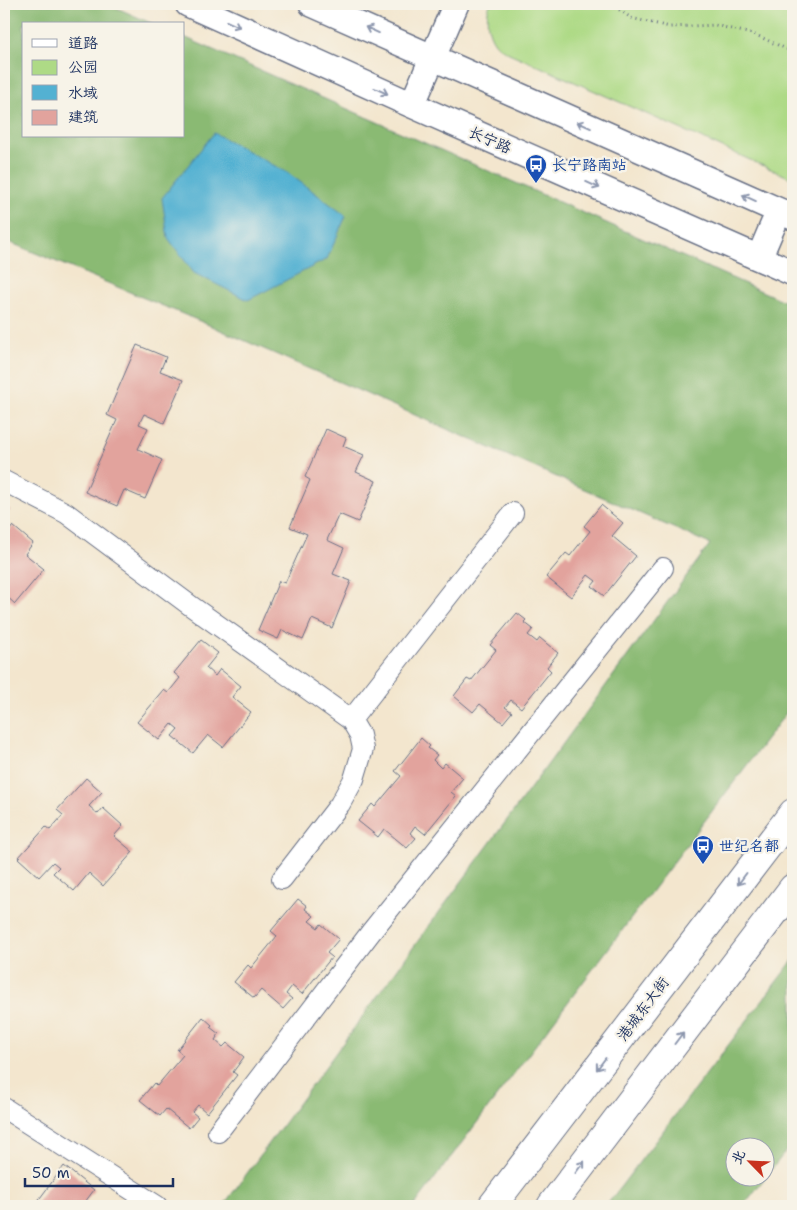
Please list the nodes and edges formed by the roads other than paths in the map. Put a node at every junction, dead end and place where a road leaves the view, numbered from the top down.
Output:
1 (188, 4) edge
2 (312, 4) edge
3 (456, 4) edge
4 (433, 58) junction
5 (412, 105) junction
6 (786, 214) edge
7 (759, 258) junction
8 (793, 273) edge
9 (4, 481) edge
10 (512, 513) dead end
11 (663, 568) dead end
12 (351, 720) junction
13 (793, 813) edge
14 (282, 879) dead end
15 (793, 888) edge
16 (4, 1108) edge
17 (218, 1132) dead end
18 (156, 1206) edge
19 (492, 1206) edge
20 (551, 1206) edge

1 -> 5 street, 长宁路
4 -> 2 street
3 - 4 street
4 - 5 street
6 -> 4 street
5 -> 7 street, 长宁路
6 - 7 street
7 - 8 street, 长宁路
9 - 12 street
10 - 12 street
11 - 17 street
12 - 14 street
13 -> 19 main road, 港城东大街
20 -> 15 main road
16 - 18 street

